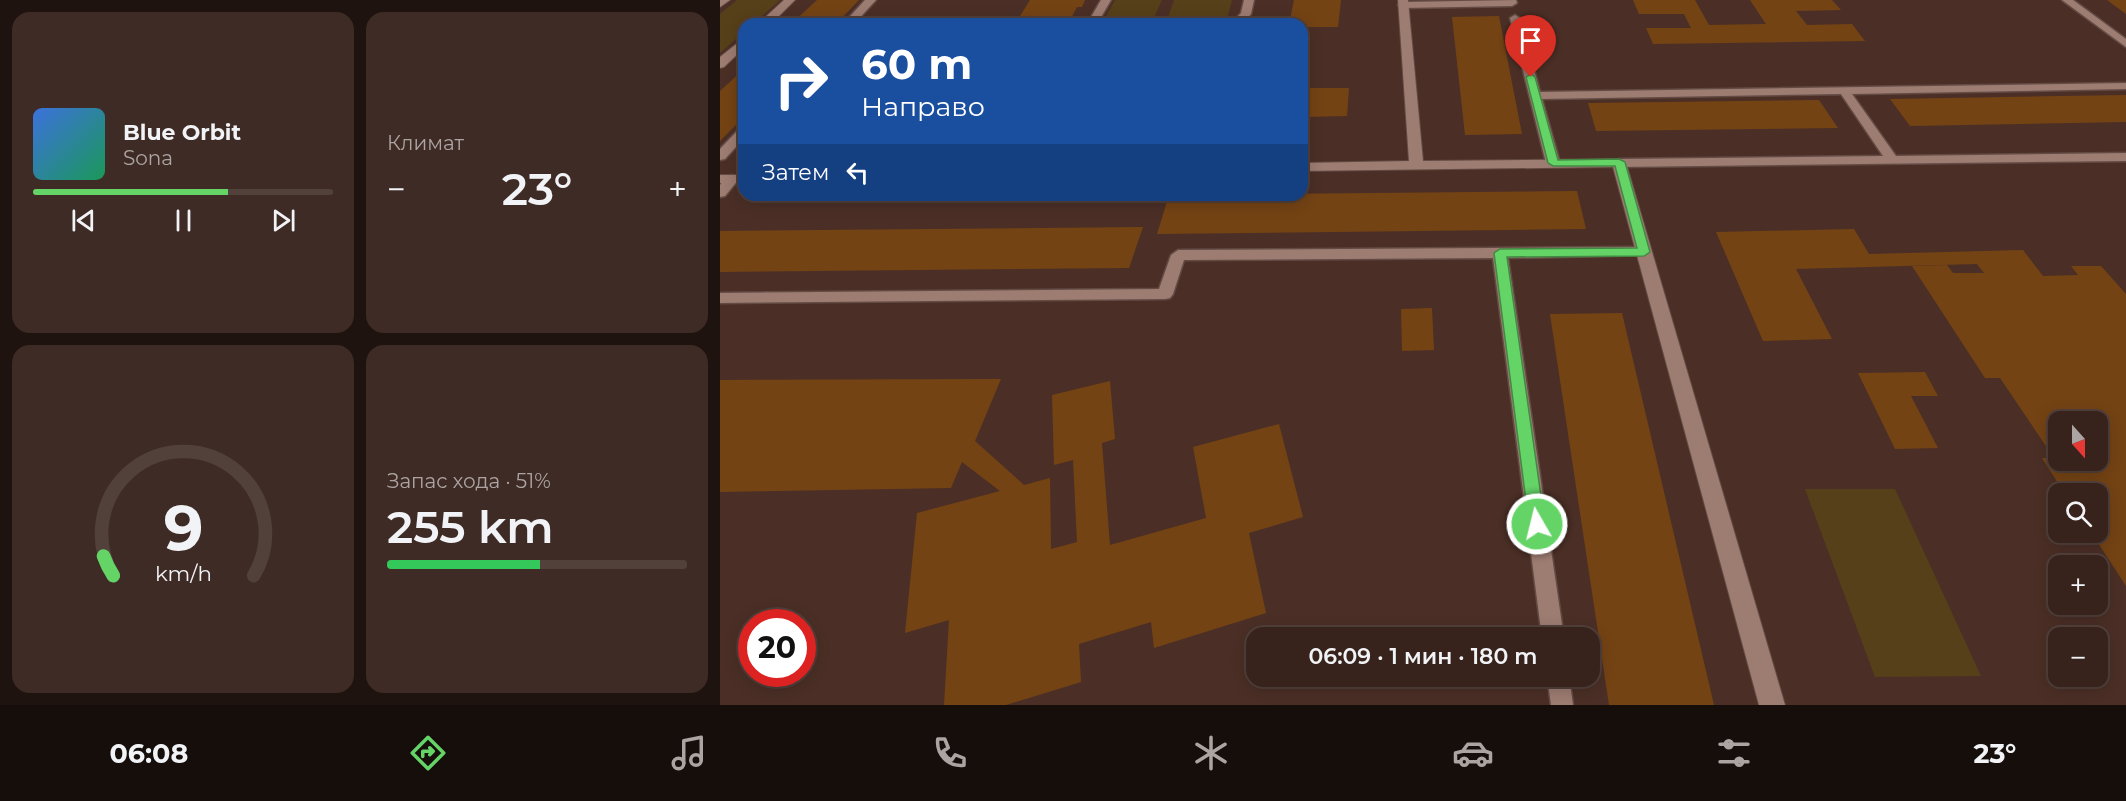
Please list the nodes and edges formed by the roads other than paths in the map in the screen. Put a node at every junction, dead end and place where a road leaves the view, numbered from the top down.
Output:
1 (725, 0) edge
2 (790, 0) edge
3 (871, 0) edge
4 (1106, 0) edge
5 (1249, 0) edge
6 (1511, 0) edge
7 (2067, 0) edge
8 (1403, 2) edge
9 (720, 4) edge
10 (770, 18) edge
11 (854, 18) edge
12 (1096, 18) edge
13 (1242, 18) edge
14 (1515, 18) dead end
15 (2126, 44) edge
16 (738, 48) edge
17 (720, 64) edge
18 (2126, 86) edge
19 (1845, 92) junction
20 (1536, 96) junction
21 (738, 137) edge
22 (720, 156) edge
23 (2126, 157) edge
24 (1892, 160) junction
25 (1619, 162) junction
26 (1553, 163) junction
27 (1416, 164) junction
28 (1308, 167) edge
29 (732, 179) edge
30 (720, 193) edge
31 (1644, 252) junction
32 (1500, 253) junction
33 (720, 298) edge
34 (1551, 627) edge
35 (1560, 687) edge
36 (1562, 705) edge
37 (1772, 705) edge

1 - 9 street
2 - 10 street
3 - 11 lane
4 - 12 lane
5 - 13 lane
6 - 8 lane
7 - 15 lane
8 - 27 street
14 - 20 lane
16 - 17 street
18 - 19 lane
19 - 20 lane
19 - 24 lane
20 - 26 lane
21 - 22 lane
23 - 24 lane
24 - 25 lane
25 - 26 street
25 - 31 street
26 - 27 street
27 - 28 street
29 - 30 lane
31 - 32 lane
31 - 37 street
32 - 33 lane
32 - 34 lane
35 - 36 lane

